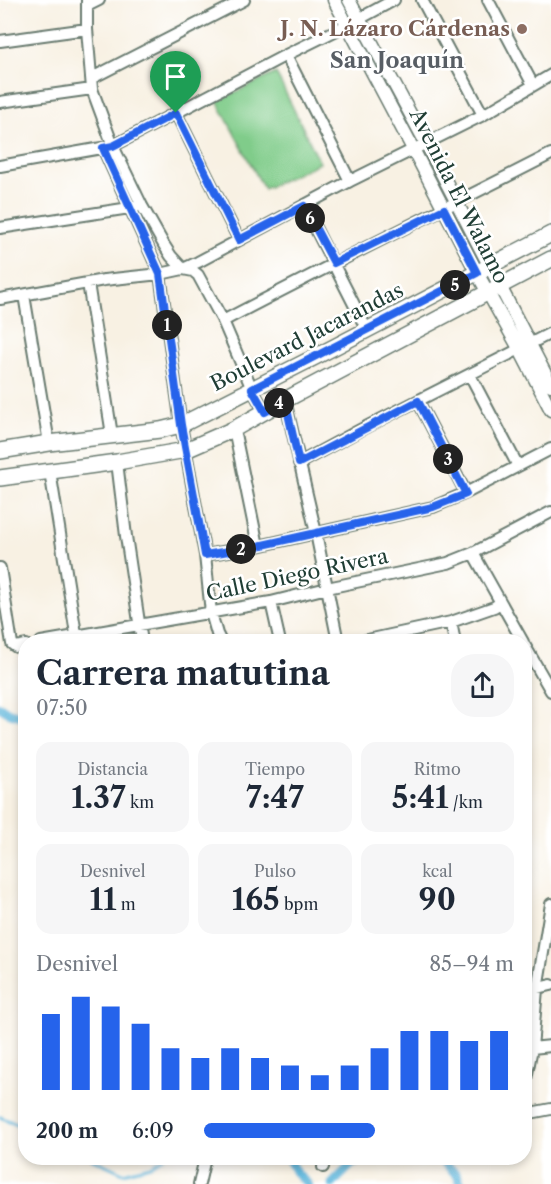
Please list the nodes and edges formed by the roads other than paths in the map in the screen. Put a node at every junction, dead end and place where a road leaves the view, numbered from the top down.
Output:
1 (99, 0) edge
2 (244, 0) edge
3 (334, 0) edge
4 (349, 0) edge
5 (394, 0) edge
6 (422, 0) edge
7 (488, 0) edge
8 (87, 3) edge
9 (359, 20) junction
10 (347, 25) junction
11 (87, 28) junction
12 (0, 41) edge
13 (286, 55) junction
14 (551, 75) edge
15 (92, 83) junction
16 (533, 85) junction
17 (0, 102) edge
18 (176, 113) junction
19 (483, 115) junction
20 (426, 143) junction
21 (108, 147) junction
22 (414, 149) junction
23 (551, 154) edge
24 (0, 166) edge
25 (350, 181) junction
26 (457, 203) junction
27 (142, 206) junction
28 (304, 206) junction
29 (130, 208) junction
30 (444, 209) junction
31 (0, 228) edge
32 (551, 234) edge
33 (239, 240) junction
34 (551, 259) edge
35 (334, 263) junction
36 (183, 269) junction
37 (483, 270) junction
38 (160, 274) junction
39 (88, 283) junction
40 (494, 289) junction
41 (24, 295) junction
42 (0, 299) edge
43 (223, 321) junction
44 (367, 330) junction
45 (551, 333) edge
46 (525, 347) junction
47 (470, 375) junction
48 (551, 385) edge
49 (252, 389) junction
50 (285, 400) junction
51 (418, 401) junction
52 (551, 410) edge
53 (265, 412) junction
54 (181, 425) junction
55 (234, 429) junction
56 (112, 435) junction
57 (49, 443) junction
58 (551, 449) edge
59 (186, 450) junction
60 (0, 451) edge
61 (117, 462) junction
62 (299, 463) junction
63 (518, 466) junction
64 (50, 471) junction
65 (0, 478) edge
66 (466, 494) junction
67 (551, 512) edge
68 (316, 533) junction
69 (258, 546) junction
70 (474, 553) junction
71 (205, 555) junction
72 (0, 568) edge
73 (327, 588) junction
74 (271, 602) junction
75 (500, 603) junction
76 (212, 613) junction
77 (451, 622) junction
78 (140, 625) junction
79 (76, 634) edge
80 (96, 634) edge
81 (141, 634) edge
82 (217, 634) edge
83 (277, 634) edge
84 (336, 634) edge
85 (410, 634) edge
86 (453, 634) edge
87 (518, 634) edge
88 (18, 647) edge
89 (532, 658) edge
90 (551, 691) edge
91 (551, 904) edge
92 (549, 925) edge
93 (551, 985) edge
94 (537, 989) junction
95 (532, 990) edge
96 (551, 1046) edge
97 (532, 1048) joint
98 (551, 1109) edge
99 (532, 1113) edge
100 (203, 1165) edge
101 (199, 1184) edge

1 - 8 street
2 - 15 street
3 - 10 street, Avenida El Walamo
4 - 9 street, Avenida El Walamo
5 - 9 street
6 - 19 street
7 - 16 street
8 - 11 street
9 - 10 street
9 - 20 street, Avenida El Walamo
10 - 13 street
10 - 22 street, Avenida El Walamo
11 - 12 street
11 - 15 street
13 - 18 street
13 - 25 street
14 - 16 street
15 - 17 street
15 - 21 street
16 - 19 street
18 - 21 street
18 - 33 street
19 - 20 street
20 - 22 street
20 - 26 street, Avenida El Walamo
21 - 24 street
21 - 27 street
21 - 29 street
22 - 25 street
22 - 30 street, Avenida El Walamo
23 - 26 street
25 - 28 street
26 - 30 street
26 - 37 street, Avenida El Walamo
27 - 29 street
27 - 36 street
28 - 33 street
28 - 35 street
29 - 31 street
29 - 38 street
30 - 35 street
30 - 37 street, Avenida El Walamo
32 - 37 main road, Boulevard Jacarandas
33 - 36 street
34 - 40 main road, Boulevard Jacarandas
35 - 43 street
35 - 44 street
36 - 38 street
36 - 43 street
37 - 40 street, Avenida El Walamo
37 - 44 main road, Boulevard Jacarandas
38 - 39 street
38 - 54 street
39 - 41 street
39 - 56 street
40 - 46 street, Avenida El Walamo
40 - 50 main road, Boulevard Jacarandas
41 - 42 street
41 - 57 street
43 - 49 street
44 - 49 main road, Boulevard Jacarandas
45 - 46 street
46 - 47 street
46 - 48 street, Avenida El Walamo
46 - 52 street, Avenida El Walamo
47 - 51 street
47 - 63 street
49 - 53 street
49 - 54 main road, Boulevard Jacarandas
50 - 53 main road, Boulevard Jacarandas
50 - 62 street
51 - 62 street
51 - 66 street
53 - 55 main road, Boulevard Jacarandas
54 - 56 main road, Boulevard Jacarandas
54 - 59 street
55 - 59 main road, Boulevard Jacarandas
55 - 69 street
56 - 57 main road, Boulevard Jacarandas
57 - 60 main road, Boulevard Jacarandas
58 - 63 street
59 - 61 main road, Boulevard Jacarandas
59 - 71 street
61 - 64 main road, Boulevard Jacarandas
61 - 78 street
62 - 68 street
63 - 66 street
64 - 65 main road, Boulevard Jacarandas
64 - 79 street
66 - 68 street
67 - 70 street, Calle Diego Rivera
68 - 69 street
68 - 73 street
69 - 71 street
70 - 73 street, Calle Diego Rivera
70 - 75 street
71 - 76 street
72 - 88 street
73 - 74 street, Calle Diego Rivera
73 - 84 street
74 - 76 street, Calle Diego Rivera
74 - 83 street
75 - 77 street
75 - 87 street
76 - 78 street, Calle Diego Rivera
76 - 82 street
77 - 85 street
77 - 86 street
78 - 80 street, Calle Diego Rivera
78 - 81 street
89 - 90 street
91 - 92 street
92 - 94 street
93 - 94 street
94 - 95 street
94 - 97 street
96 - 97 street
98 - 99 street
100 - 101 street

